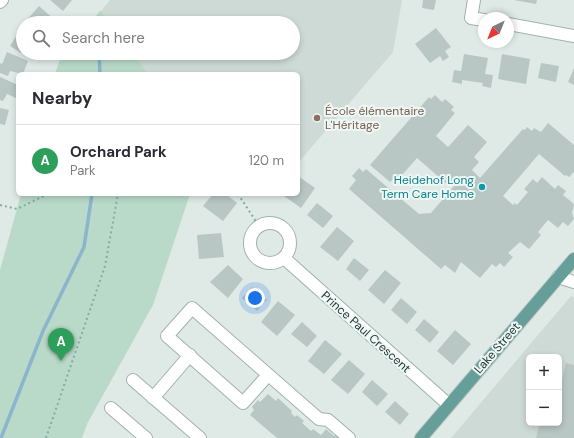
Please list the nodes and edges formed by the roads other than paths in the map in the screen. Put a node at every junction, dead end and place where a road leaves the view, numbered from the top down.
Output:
1 (474, 0) edge
2 (478, 19) edge
3 (514, 25) edge
4 (574, 36) edge
5 (284, 258) junction
6 (574, 259) edge
7 (558, 277) junction
8 (574, 282) edge
9 (190, 355) junction
10 (268, 375) junction
11 (132, 380) dead end
12 (153, 398) junction
13 (449, 405) junction
14 (111, 408) dead end
15 (146, 438) edge
16 (200, 438) edge
17 (349, 438) edge
18 (421, 438) edge

1 - 2 street
3 - 4 street
5 - 5 street
5 - 13 street, Prince Paul Crescent
6 - 7 main road, Lake Street
7 - 8 street
7 - 13 main road, Lake Street
9 - 10 street
9 - 10 street
9 - 12 street
10 - 17 street
11 - 12 street
12 - 16 street
13 - 18 main road, Lake Street
14 - 15 street

